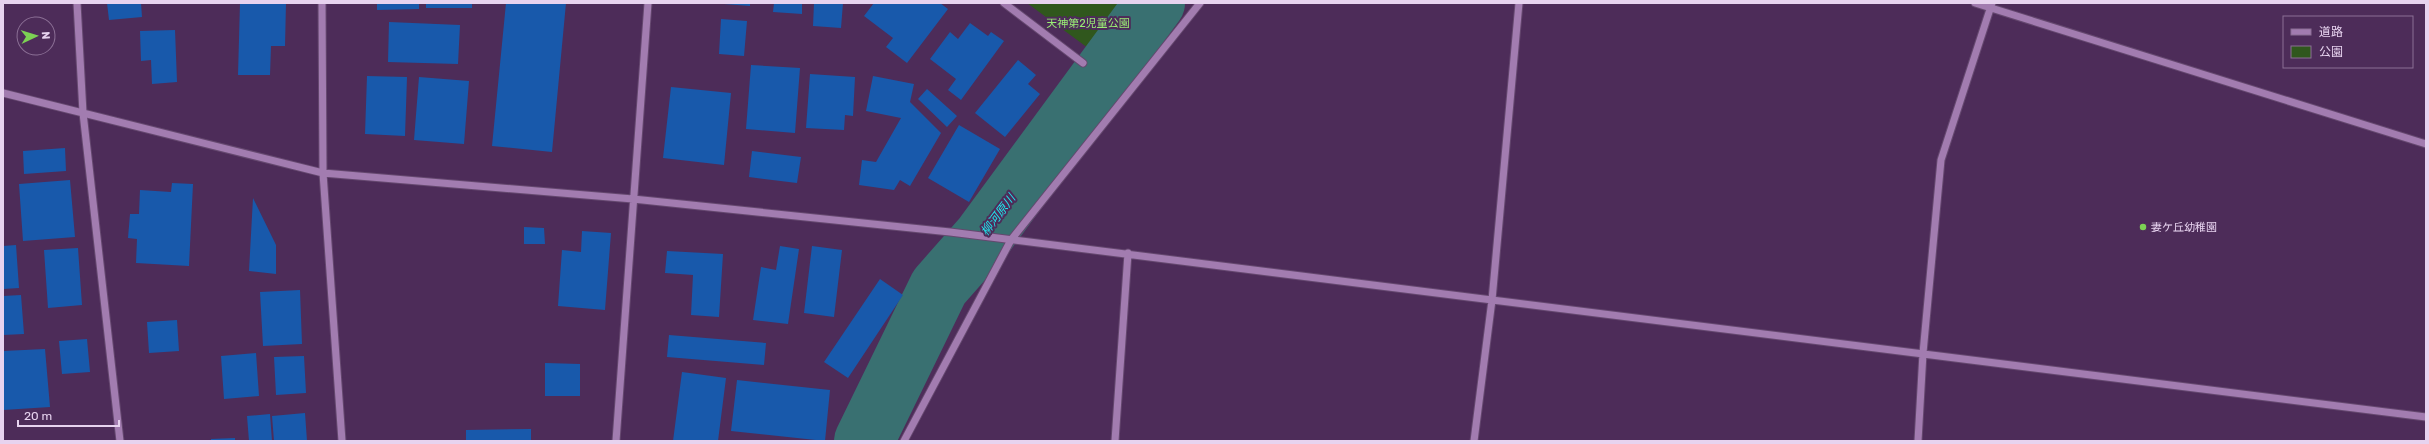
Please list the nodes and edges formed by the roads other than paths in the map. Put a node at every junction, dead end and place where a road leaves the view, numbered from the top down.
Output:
1 (77, 3) edge
2 (322, 3) edge
3 (648, 3) edge
4 (1004, 3) edge
5 (1200, 3) edge
6 (1520, 3) edge
7 (1975, 3) edge
8 (1991, 5) edge
9 (1083, 63) dead end
10 (3, 94) edge
11 (83, 113) junction
12 (2426, 144) edge
13 (323, 173) junction
14 (633, 199) junction
15 (1011, 240) junction
16 (1128, 253) junction
17 (1492, 300) junction
18 (1923, 353) junction
19 (2426, 417) edge
20 (120, 441) edge
21 (342, 441) edge
22 (616, 441) edge
23 (904, 441) edge
24 (1115, 441) edge
25 (1474, 441) edge
26 (1918, 441) edge

1 - 11 street
2 - 13 street
3 - 14 street
4 - 9 street
5 - 15 street
6 - 17 street
7 - 8 street
8 - 12 street
8 - 18 street
10 - 11 street
11 - 13 street
11 - 20 street
13 - 14 street
13 - 21 street
14 - 15 street
14 - 22 street
15 - 16 street
15 - 23 street
16 - 17 street
16 - 24 street
17 - 18 street
17 - 25 street
18 - 19 street
18 - 26 street

